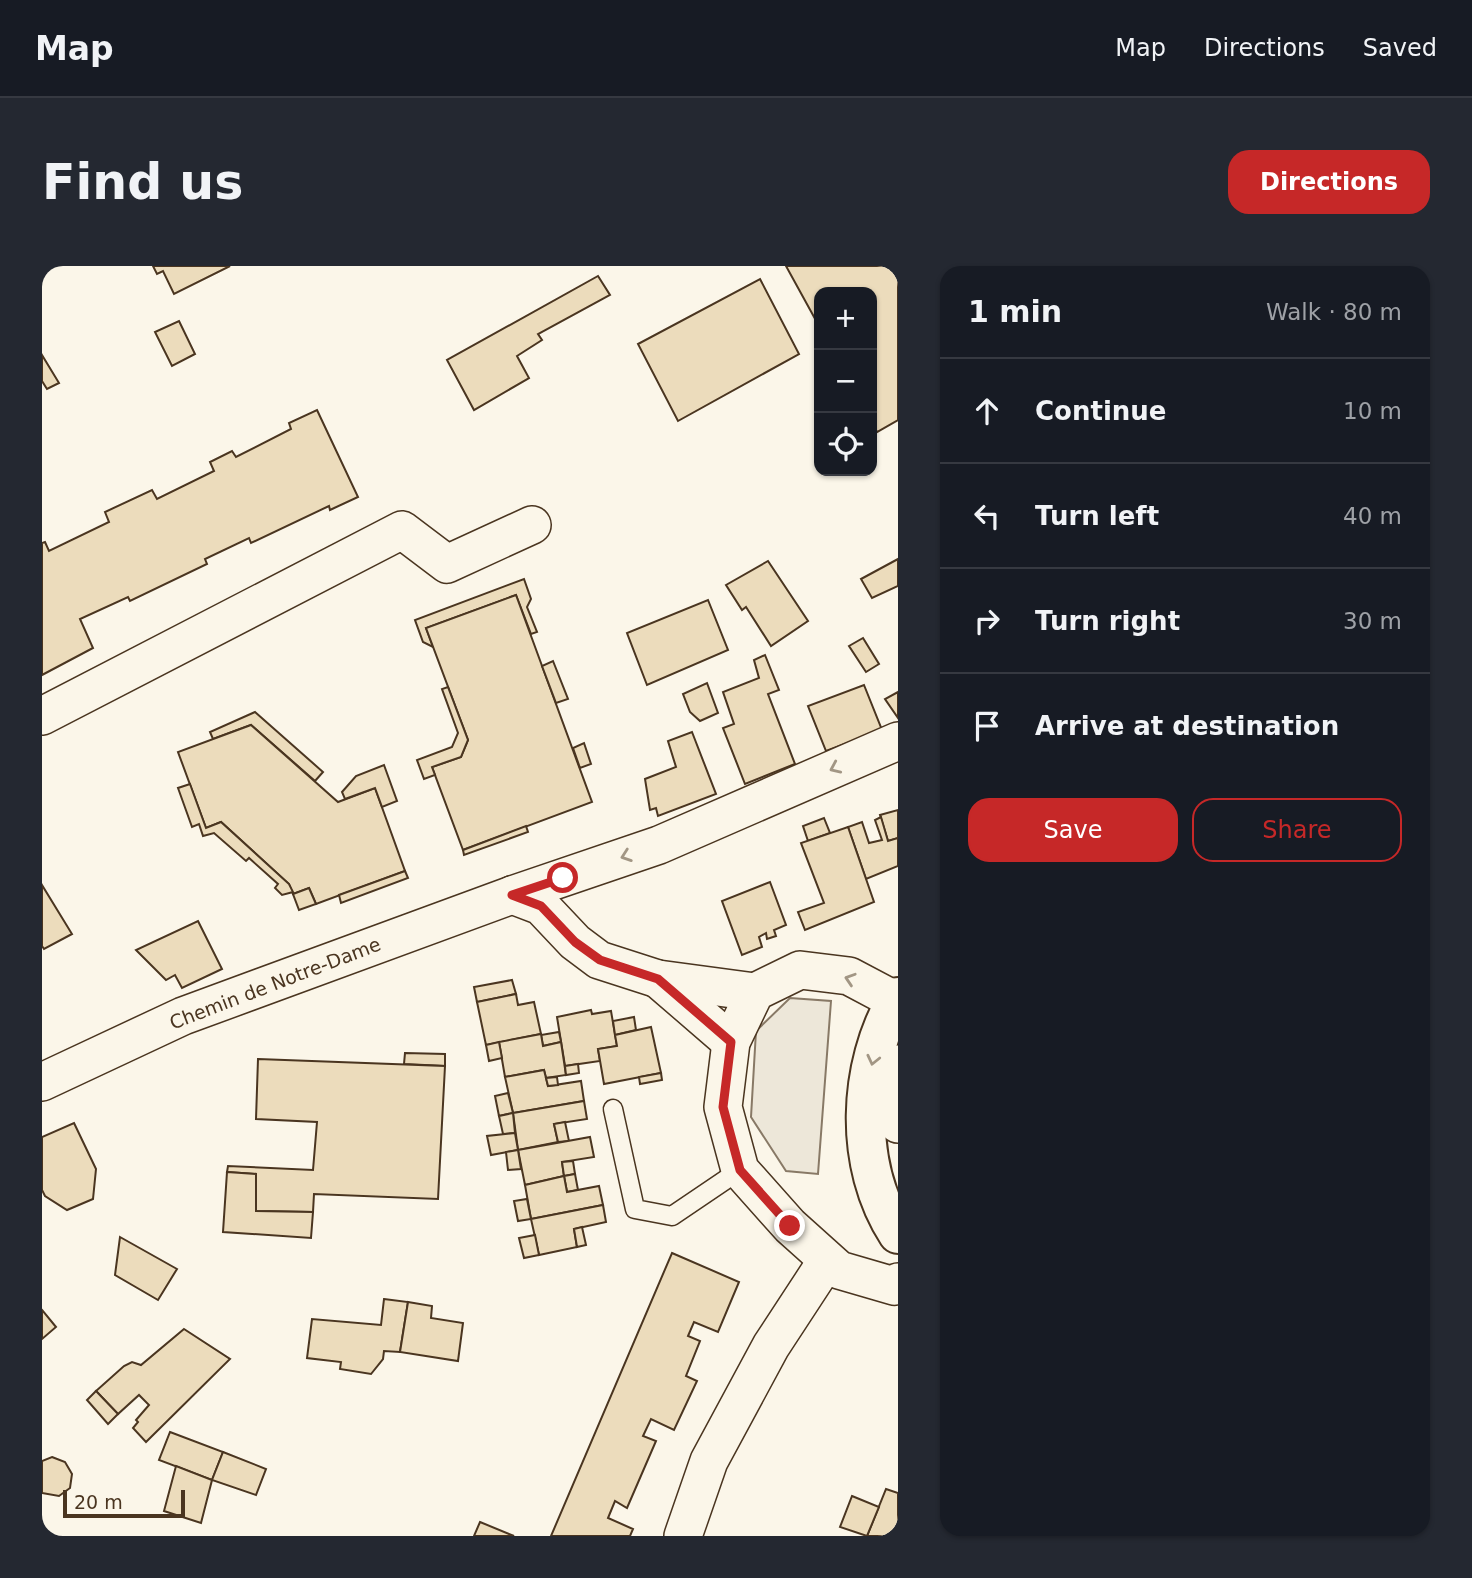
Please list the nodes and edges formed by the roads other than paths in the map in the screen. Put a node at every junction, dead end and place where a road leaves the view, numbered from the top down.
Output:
1 (532, 525) dead end
2 (42, 716) edge
3 (898, 741) edge
4 (512, 895) junction
5 (658, 979) junction
6 (755, 992) junction
7 (897, 999) edge
8 (731, 1042) junction
9 (898, 1064) edge
10 (42, 1082) edge
11 (613, 1109) dead end
12 (898, 1124) edge
13 (740, 1170) junction
14 (897, 1232) edge
15 (826, 1262) junction
16 (897, 1285) edge
17 (683, 1536) edge

1 - 2 street
3 -> 4 street, Chemin de Notre-Dame
4 - 5 street
4 - 10 street, Chemin de Notre-Dame
5 - 6 street
5 - 8 street
7 -> 6 street
6 - 8 street
7 -> 14 main road
8 - 13 street
9 - 12 street
11 - 13 lane
13 - 15 street
15 - 16 street
15 - 17 street

